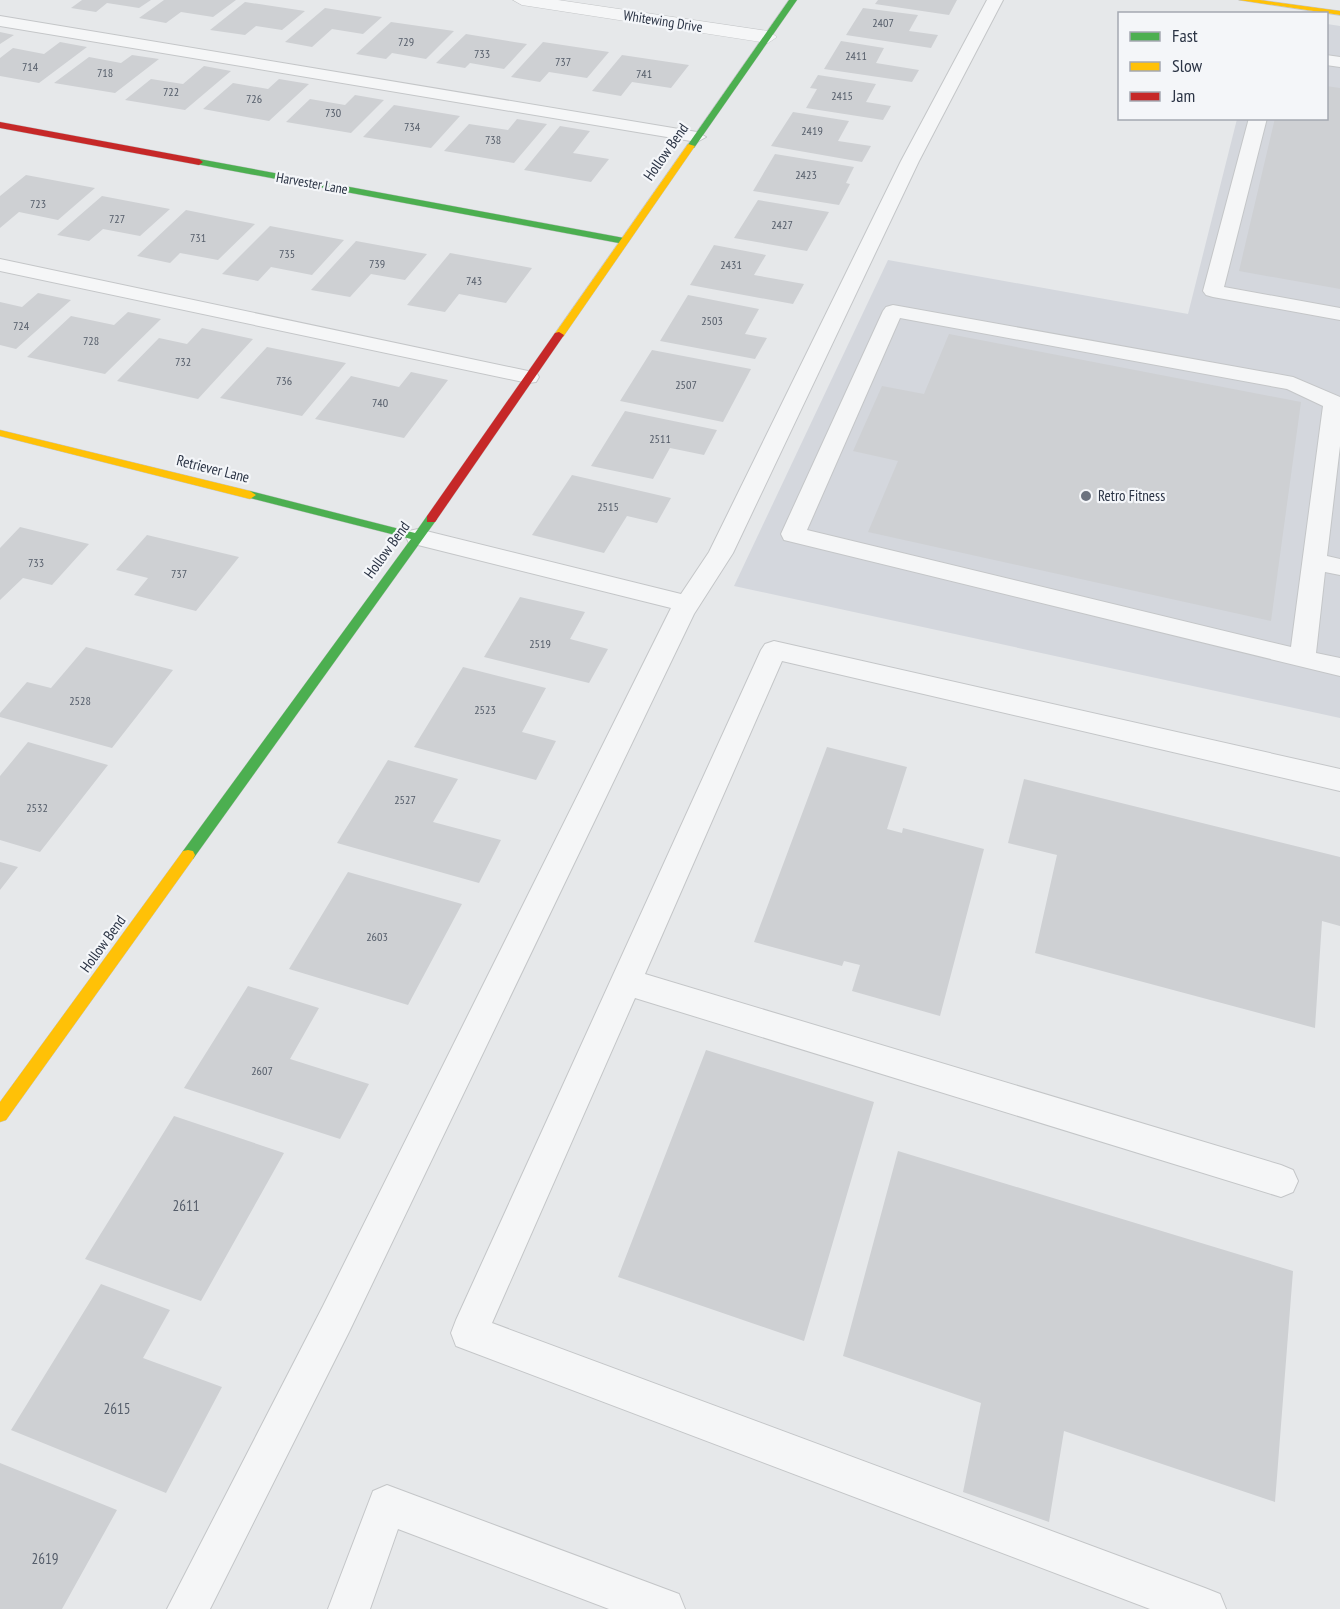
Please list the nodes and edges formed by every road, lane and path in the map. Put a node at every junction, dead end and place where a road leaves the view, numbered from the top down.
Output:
1 (522, 0) edge
2 (793, 0) edge
3 (995, 0) edge
4 (1249, 0) edge
5 (1340, 13) edge
6 (0, 21) edge
7 (768, 37) junction
8 (1257, 120) edge
9 (0, 125) edge
10 (696, 137) junction
11 (624, 241) junction
12 (0, 265) edge
13 (1340, 314) edge
14 (528, 377) junction
15 (1337, 404) edge
16 (0, 433) edge
17 (1332, 481) edge
18 (418, 537) junction
19 (1314, 562) junction
20 (1340, 567) edge
21 (688, 604) junction
22 (1302, 659) junction
23 (1340, 667) edge
24 (1340, 780) edge
25 (627, 982) junction
26 (0, 1114) edge
27 (1281, 1181) dead end
28 (1197, 1608) edge
29 (188, 1609) edge
30 (349, 1609) edge
31 (664, 1609) edge

1 - 7 street, Whitewing Drive
2 - 7 street, Hollow Bend
3 - 21 lane
4 - 5 street
6 - 10 lane
7 - 10 street, Hollow Bend
8 - 13 lane
9 - 11 street, Harvester Lane
10 - 11 street, Hollow Bend
11 - 14 street, Hollow Bend
12 - 14 lane
14 - 18 street, Hollow Bend
15 - 17 lane
15 - 22 lane
16 - 18 street, Retriever Lane
17 - 19 lane
18 - 21 lane
18 - 26 street, Hollow Bend
19 - 20 lane
19 - 22 lane
21 - 29 lane
22 - 23 lane
24 - 25 lane
25 - 27 lane
25 - 28 lane
30 - 31 lane

